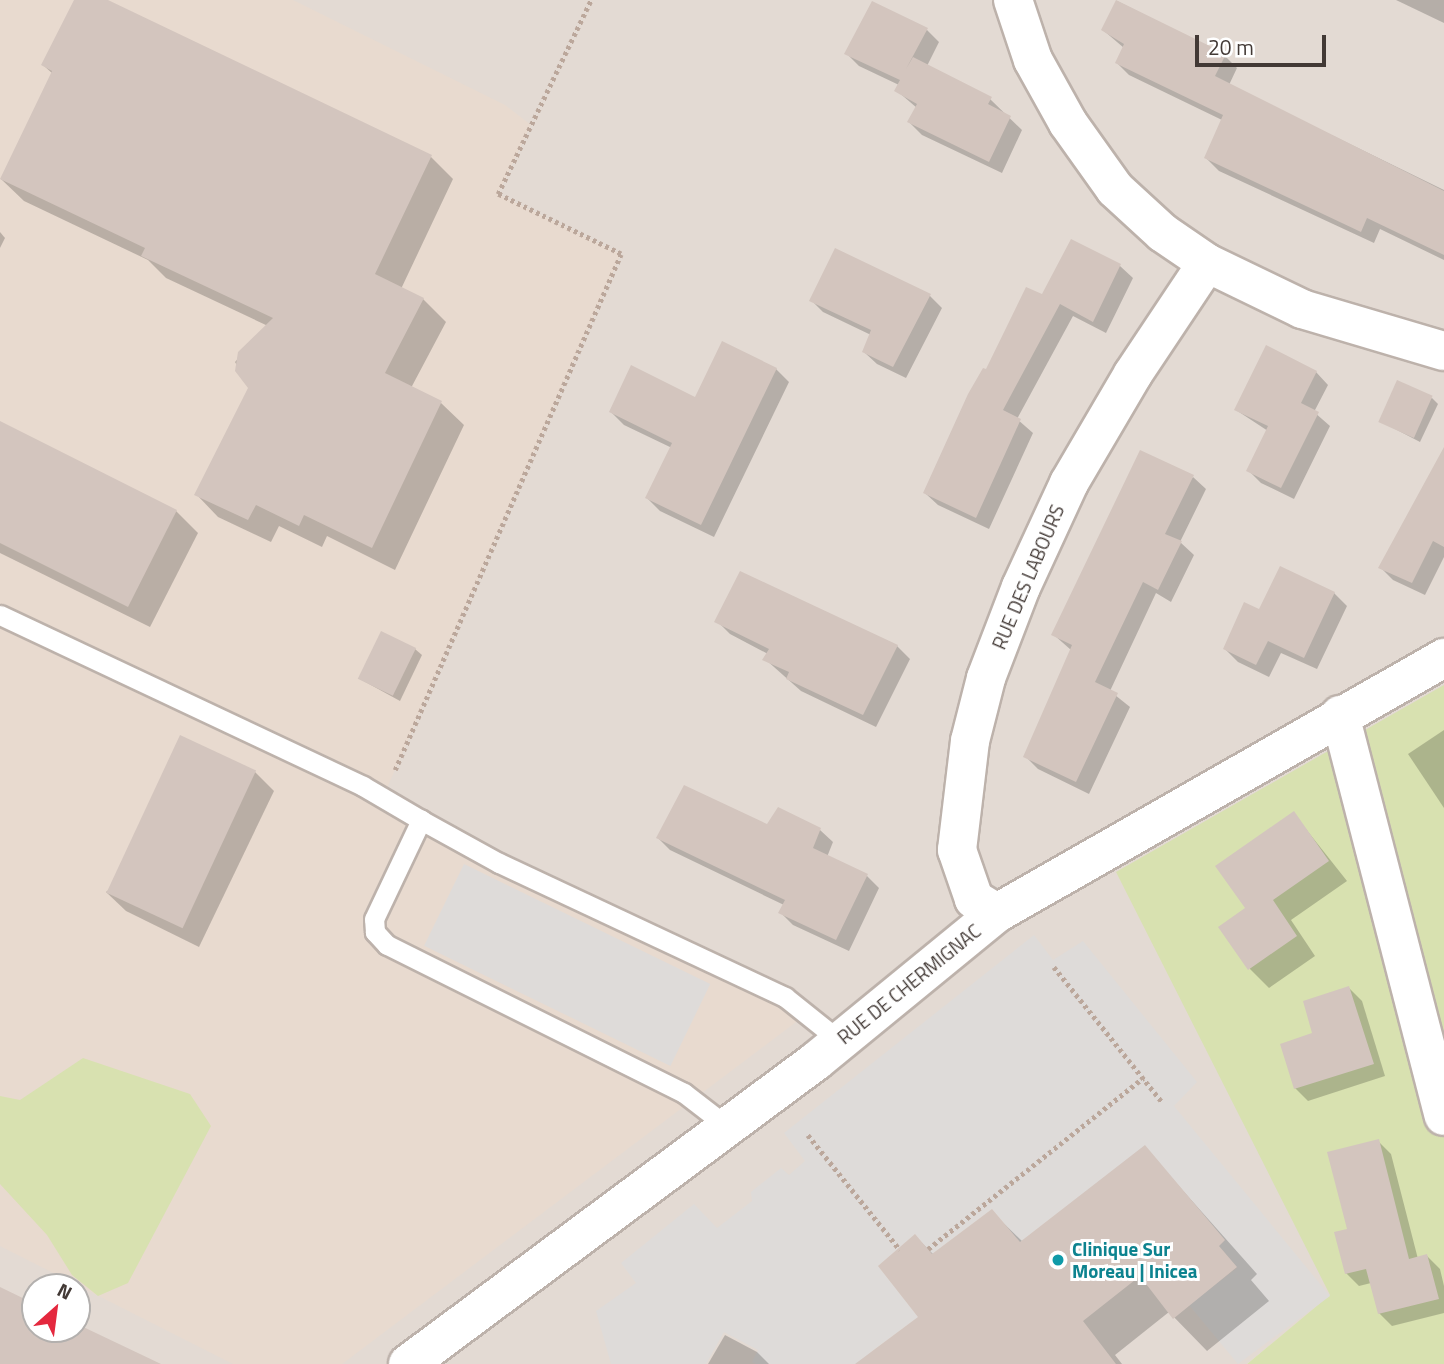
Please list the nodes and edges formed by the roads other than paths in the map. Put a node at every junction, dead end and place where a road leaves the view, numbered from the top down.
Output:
1 (1013, 0) edge
2 (1207, 263) junction
3 (1444, 351) edge
4 (0, 615) edge
5 (1444, 658) edge
6 (1340, 715) junction
7 (421, 820) junction
8 (997, 912) junction
9 (839, 1041) junction
10 (1444, 1116) edge
11 (728, 1127) junction
12 (408, 1364) edge

1 - 2 street
2 - 3 street
2 - 8 street, RUE DES LABOURS
4 - 7 lane
5 - 6 street, RUE DE CHERMIGNAC
6 - 8 street, RUE DE CHERMIGNAC
6 - 10 street
7 - 9 lane
7 - 11 lane
8 - 9 street, RUE DE CHERMIGNAC
9 - 11 street, RUE DE CHERMIGNAC
11 - 12 street, RUE DE CHERMIGNAC

